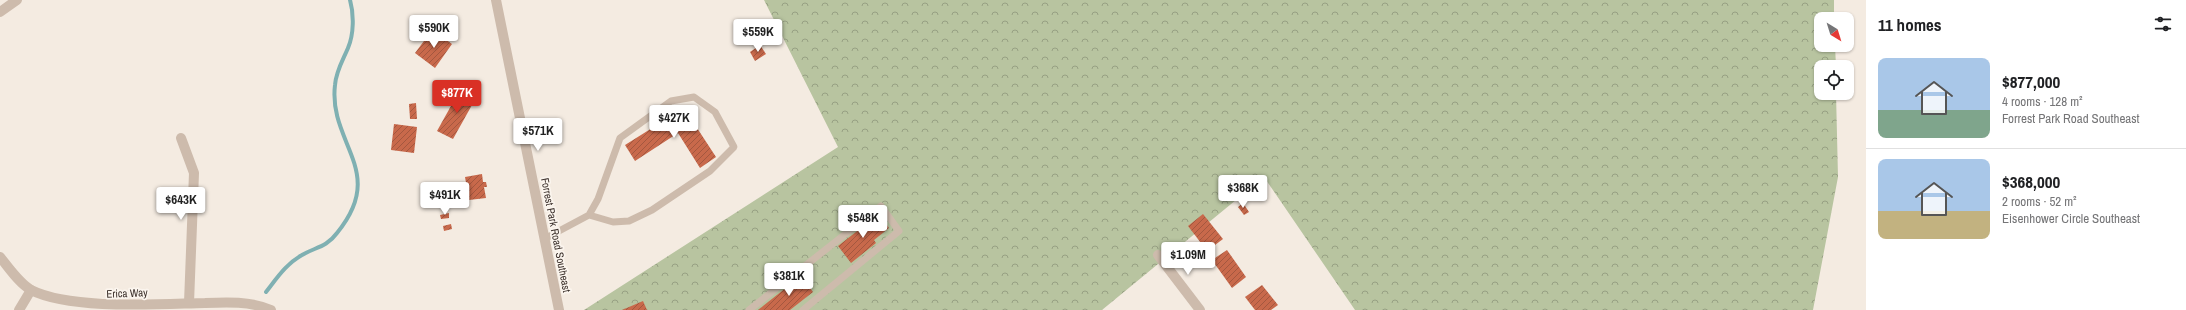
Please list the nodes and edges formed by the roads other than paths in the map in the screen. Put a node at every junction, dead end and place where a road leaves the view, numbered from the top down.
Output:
1 (17, 0) edge
2 (496, 0) edge
3 (0, 12) edge
4 (181, 138) dead end
5 (589, 215) junction
6 (544, 239) junction
7 (1158, 255) dead end
8 (0, 257) edge
9 (31, 290) junction
10 (189, 303) junction
11 (19, 310) edge
12 (271, 310) edge
13 (558, 310) edge
14 (749, 310) edge
15 (803, 310) edge
16 (1200, 310) edge

1 - 3 street
2 - 6 street, Forrest Park Road Southeast
4 - 10 street
5 - 5 lane
5 - 6 lane
6 - 13 street, Forrest Park Road Southeast
7 - 16 street
8 - 9 street, Erica Way
9 - 10 street, Erica Way
9 - 11 street
10 - 12 street, Erica Way
14 - 15 lane

